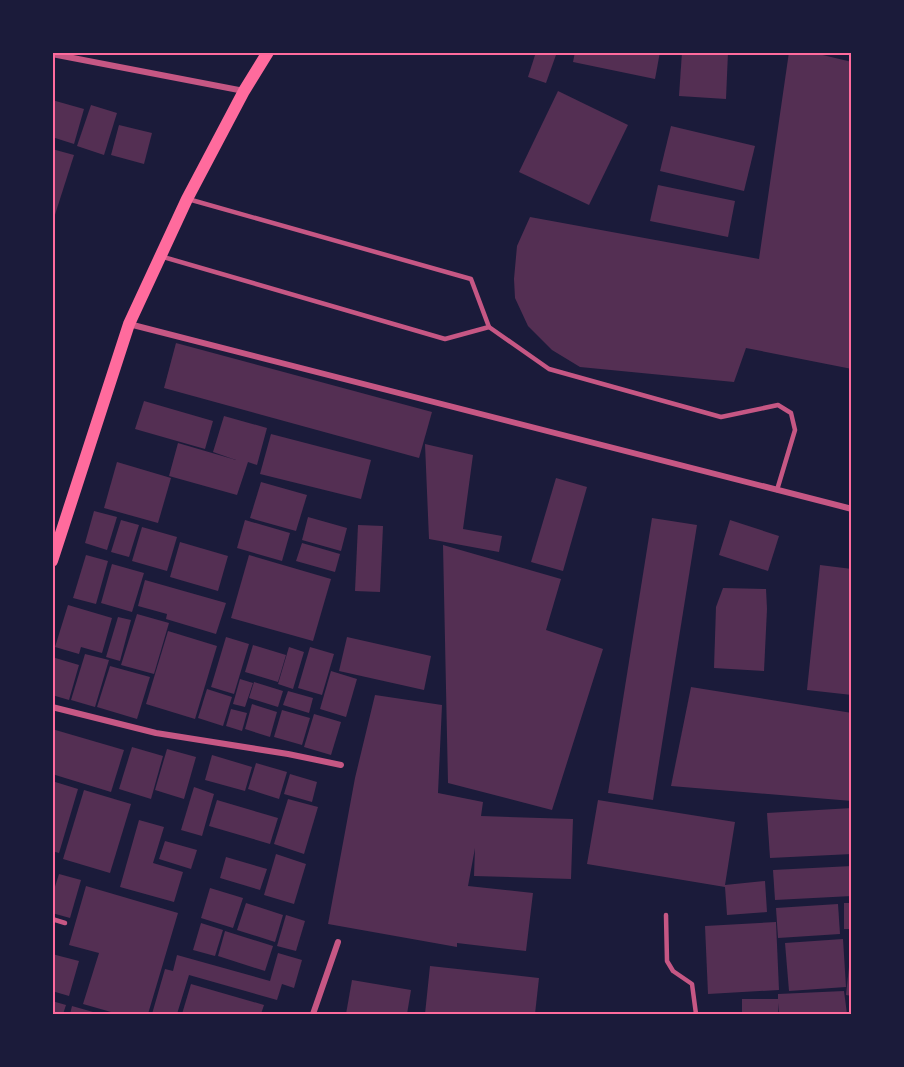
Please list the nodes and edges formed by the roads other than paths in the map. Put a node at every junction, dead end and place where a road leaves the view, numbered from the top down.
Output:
1 (268, 52) edge
2 (52, 54) edge
3 (244, 91) junction
4 (187, 199) junction
5 (160, 256) junction
6 (129, 324) junction
7 (489, 327) junction
8 (777, 490) junction
9 (852, 509) edge
10 (52, 561) edge
11 (52, 707) edge
12 (341, 765) dead end
13 (666, 915) dead end
14 (52, 919) edge
15 (64, 923) dead end
16 (338, 942) dead end
17 (313, 1014) edge
18 (696, 1014) edge

1 - 3 main road
2 - 3 street
3 - 4 main road
4 - 5 main road
4 - 7 lane
5 - 6 main road
5 - 7 lane
6 - 8 street
6 - 10 main road
7 - 8 lane
8 - 9 street
11 - 12 street
13 - 18 lane
14 - 15 lane
16 - 17 street

